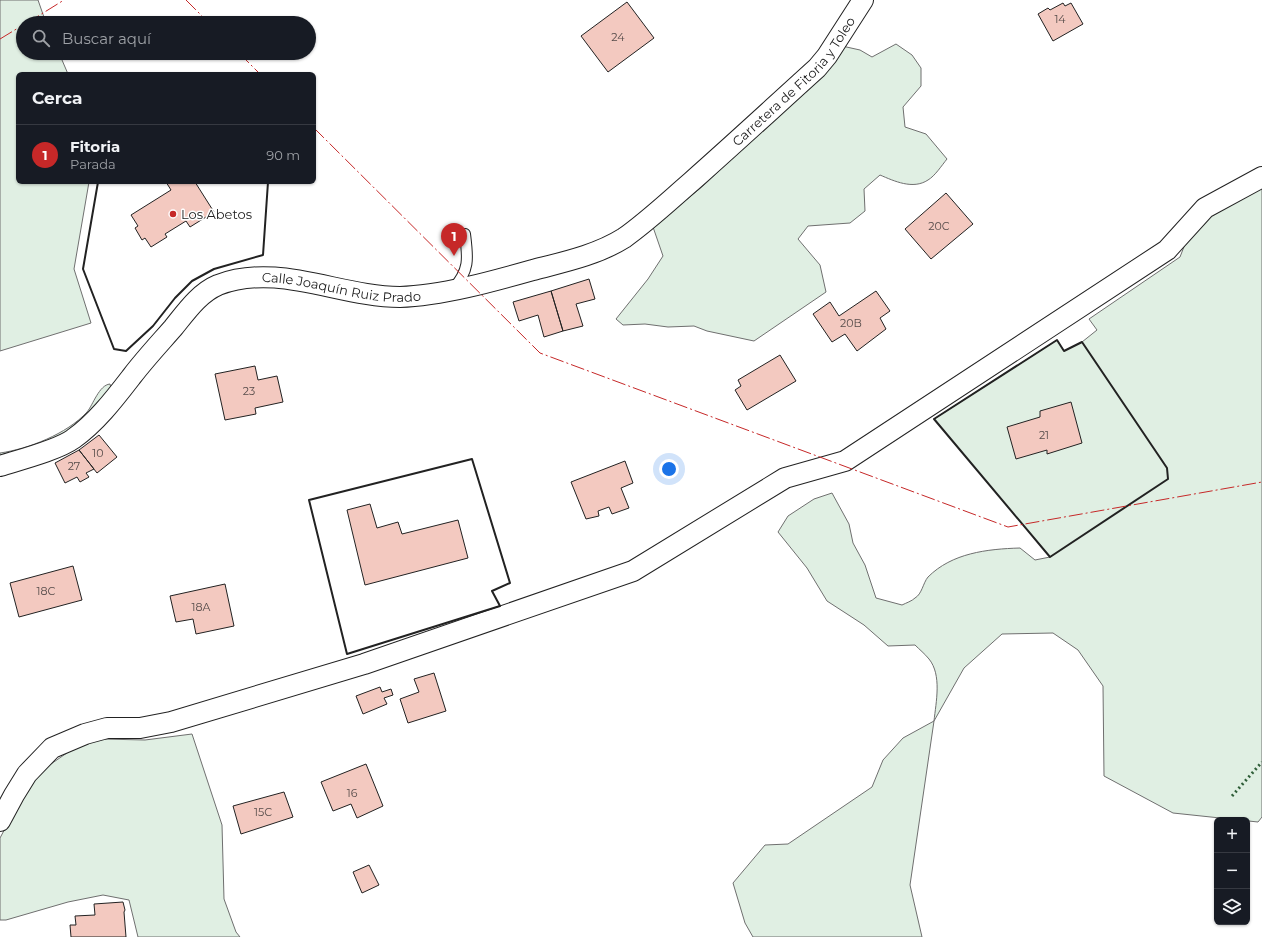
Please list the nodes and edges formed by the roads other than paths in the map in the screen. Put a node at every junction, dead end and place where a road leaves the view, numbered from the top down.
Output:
1 (863, 0) edge
2 (718, 157) joint
3 (1262, 177) edge
4 (465, 234) dead end
5 (453, 289) junction
6 (0, 466) edge
7 (0, 821) edge

1 - 2 street, Carretera de Fitoria y Toleo
2 - 5 street, Calle Joaquín Ruiz Prado
3 - 7 street
4 - 5 lane
5 - 6 street, Calle Joaquín Ruiz Prado

